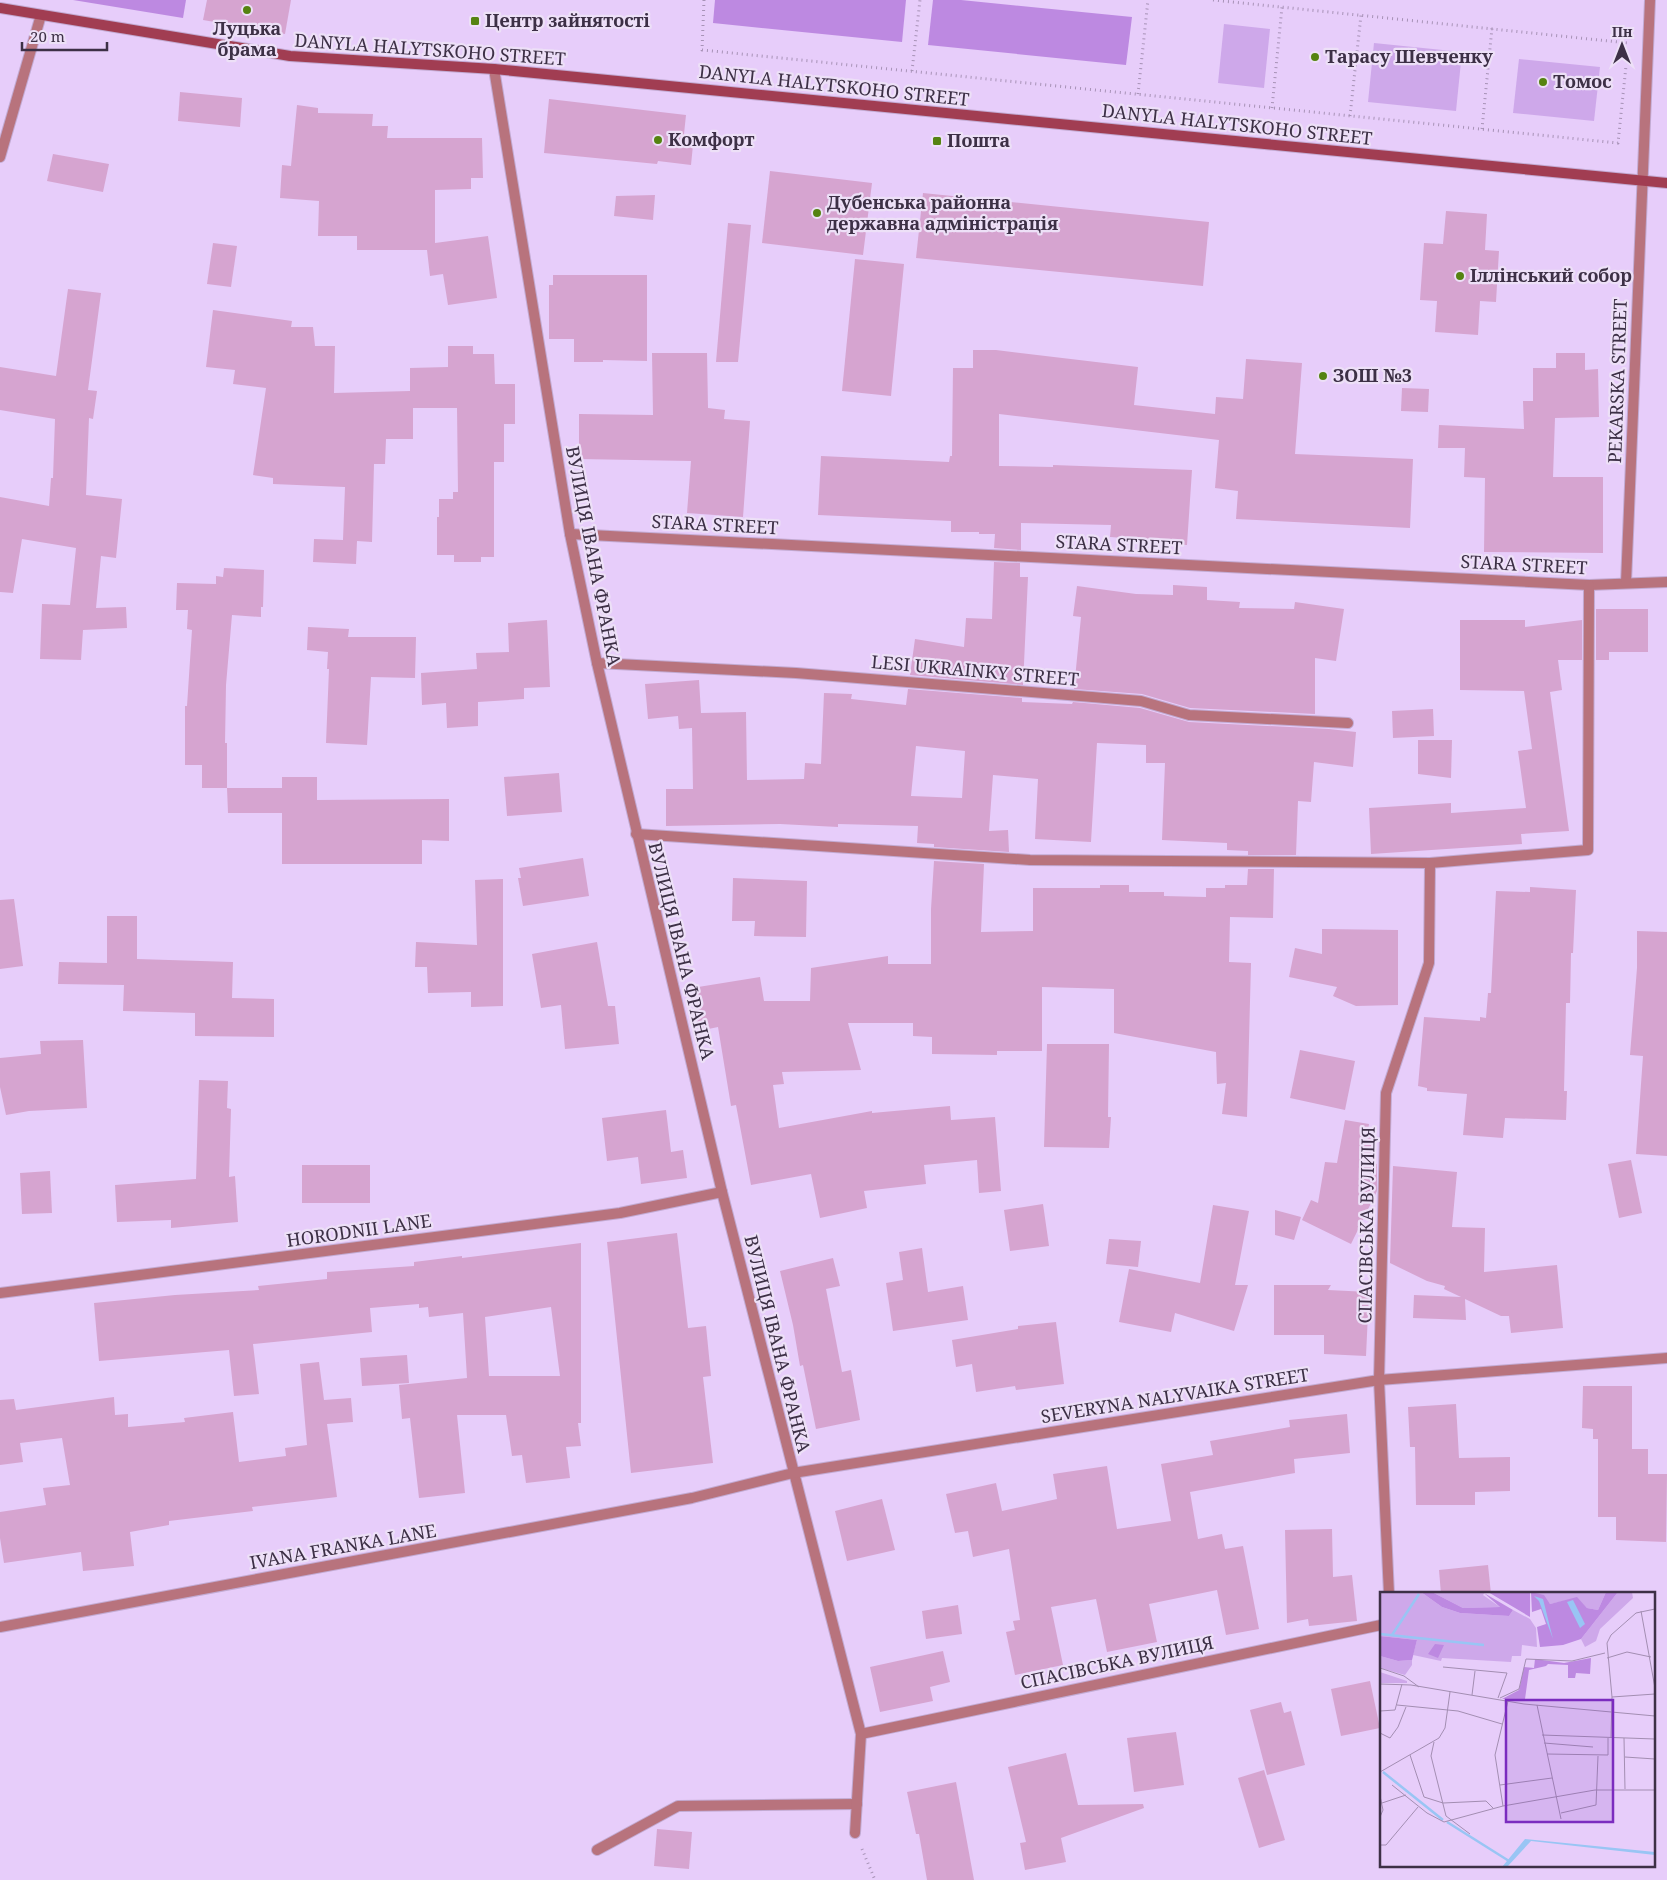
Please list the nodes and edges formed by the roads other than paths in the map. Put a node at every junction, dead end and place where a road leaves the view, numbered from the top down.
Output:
1 (1650, 0) edge
2 (0, 8) edge
3 (41, 15) junction
4 (494, 69) junction
5 (0, 158) edge
6 (1644, 181) junction
7 (1667, 183) edge
8 (570, 534) junction
9 (1667, 582) edge
10 (1626, 583) junction
11 (1589, 585) junction
12 (596, 663) junction
13 (1348, 722) dead end
14 (636, 834) junction
15 (1430, 863) junction
16 (722, 1192) junction
17 (0, 1293) edge
18 (1667, 1358) edge
19 (1379, 1380) junction
20 (793, 1473) junction
21 (692, 1498) joint
22 (1389, 1592) edge
23 (1380, 1625) edge
24 (0, 1627) edge
25 (861, 1734) junction
26 (856, 1804) junction
27 (855, 1832) road end
28 (598, 1850) dead end

1 - 6 street, PEKARSKA STREET
2 - 3 main road, DANYLA HALYTSKOHO STREET
3 - 4 main road, DANYLA HALYTSKOHO STREET
3 - 5 street
4 - 6 main road, DANYLA HALYTSKOHO STREET
4 - 8 street, ВУЛИЦЯ ІВАНА ФРАНКА
6 - 7 main road, DANYLA HALYTSKOHO STREET
6 - 10 street, PEKARSKA STREET
8 - 11 street, STARA STREET
8 - 12 street, ВУЛИЦЯ ІВАНА ФРАНКА
9 - 10 street, STARA STREET
10 - 11 street, STARA STREET
11 - 15 street
12 - 13 street, LESI UKRAINKY STREET
12 - 14 street, ВУЛИЦЯ ІВАНА ФРАНКА
14 - 15 street
14 - 16 street, ВУЛИЦЯ ІВАНА ФРАНКА
15 - 19 street, СПАСІВСЬКА ВУЛИЦЯ
16 - 17 street, HORODNII LANE
16 - 20 street, ВУЛИЦЯ ІВАНА ФРАНКА
18 - 19 street, SEVERYNA NALYVAIKA STREET
19 - 20 street, SEVERYNA NALYVAIKA STREET
19 - 22 street, СПАСІВСЬКА ВУЛИЦЯ
20 - 21 street, SEVERYNA NALYVAIKA STREET
20 - 25 street, ВУЛИЦЯ ІВАНА ФРАНКА
21 - 24 street, IVANA FRANKA LANE
23 - 25 street, СПАСІВСЬКА ВУЛИЦЯ
25 - 26 street, ВУЛИЦЯ ІВАНА ФРАНКА
26 - 27 street, ВУЛИЦЯ ІВАНА ФРАНКА
26 - 28 street

